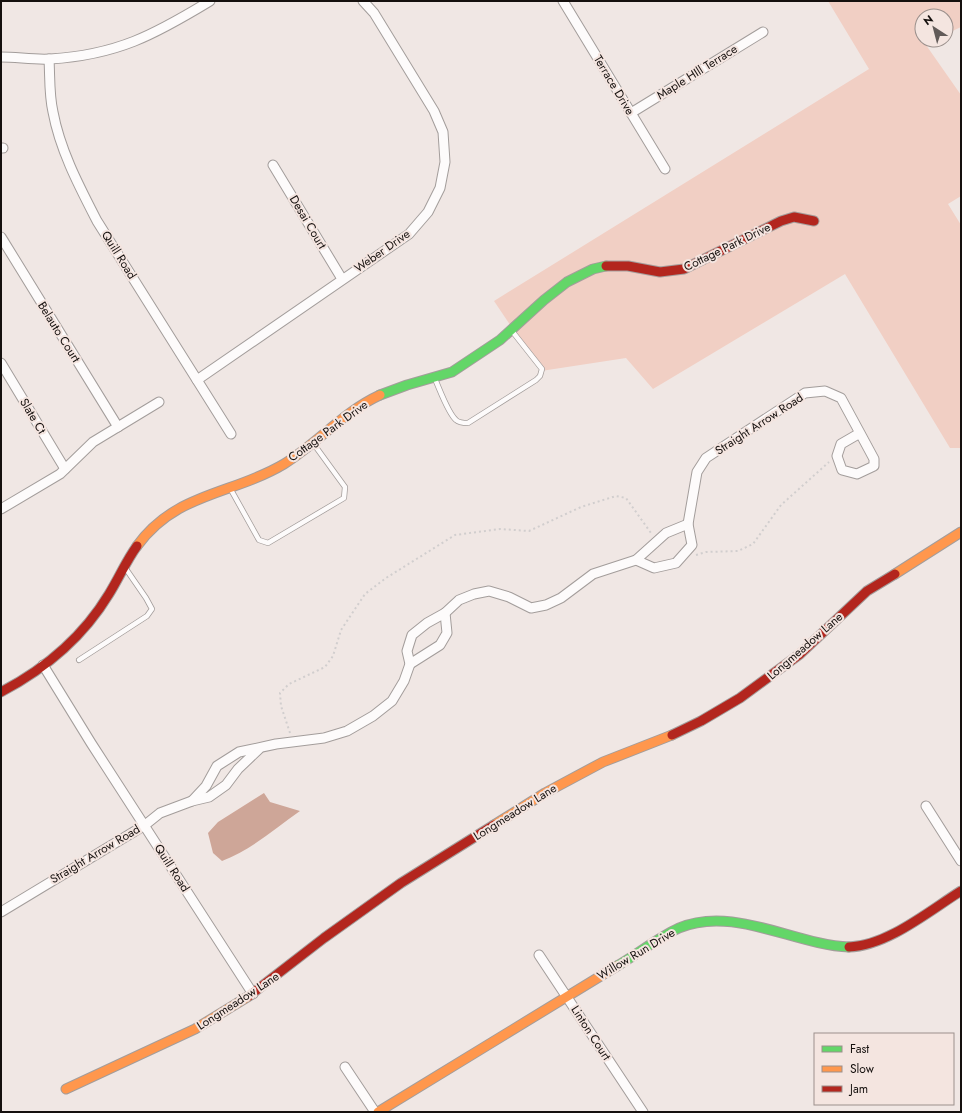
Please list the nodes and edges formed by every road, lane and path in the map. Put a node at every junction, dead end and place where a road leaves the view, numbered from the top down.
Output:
1 (210, 1) edge
2 (363, 1) edge
3 (563, 1) edge
4 (763, 32) dead end
5 (1, 57) edge
6 (49, 59) junction
7 (631, 113) junction
8 (273, 165) dead end
9 (665, 169) dead end
10 (814, 221) dead end
11 (1, 237) edge
12 (342, 279) junction
13 (511, 329) junction
14 (1, 363) edge
15 (435, 378) junction
16 (197, 380) junction
17 (159, 402) dead end
18 (118, 427) junction
19 (860, 433) junction
20 (231, 434) dead end
21 (313, 443) junction
22 (837, 456) junction
23 (65, 469) junction
24 (230, 488) junction
25 (1, 509) edge
26 (688, 524) junction
27 (961, 532) edge
28 (656, 540) junction
29 (636, 560) junction
30 (676, 563) junction
31 (124, 566) junction
32 (445, 613) junction
33 (79, 660) dead end
34 (410, 664) junction
35 (43, 665) junction
36 (1, 692) edge
37 (293, 742) junction
38 (259, 749) junction
39 (192, 801) junction
40 (926, 806) dead end
41 (144, 825) junction
42 (961, 861) edge
43 (961, 891) edge
44 (1, 912) edge
45 (539, 955) dead end
46 (253, 994) junction
47 (567, 996) junction
48 (345, 1067) dead end
49 (66, 1089) dead end
50 (375, 1112) edge
51 (378, 1112) edge
52 (643, 1112) edge

1 - 6 street
2 - 12 street, Weber Drive
3 - 7 street, Terrace Drive
4 - 7 street, Maple HIll Terrace
5 - 6 street
6 - 16 street, Quill Road
7 - 9 street, Terrace Drive
8 - 12 street, Desai Court
10 - 13 street, Cottage Park Drive
11 - 18 street, Belauto Court
12 - 16 street, Weber Drive
13 - 15 street, Cottage Park Drive
13 - 15 lane
14 - 23 street, Slate Ct
15 - 21 street, Cottage Park Drive
16 - 20 street, Quill Road
17 - 18 street
18 - 23 street
19 - 22 street
19 - 22 street, Straight Arrow Road
19 - 26 street, Straight Arrow Road
21 - 24 street, Cottage Park Drive
21 - 24 lane
22 - 30 path
23 - 25 street
24 - 31 street, Cottage Park Drive
26 - 28 street, Straight Arrow Road
26 - 30 street, Straight Arrow Road
27 - 46 street, Longmeadow Lane
28 - 29 street, Straight Arrow Road
28 - 37 path
29 - 30 street
29 - 32 street, Straight Arrow Road
31 - 33 lane
31 - 35 street, Cottage Park Drive
32 - 34 street
32 - 34 street, Straight Arrow Road
34 - 37 street, Straight Arrow Road
35 - 36 street, Cottage Park Drive
35 - 41 street, Quill Road
37 - 38 street, Straight Arrow Road
38 - 39 street, Straight Arrow Road
38 - 39 street, Straight Arrow Road
39 - 41 street, Straight Arrow Road
40 - 42 street
41 - 44 street, Straight Arrow Road
41 - 46 street, Quill Road
43 - 47 street, Willow Run Drive
45 - 47 street, Linton Court
46 - 49 street, Longmeadow Lane
47 - 51 street, Willow Run Drive
47 - 52 street, Linton Court
48 - 50 street

